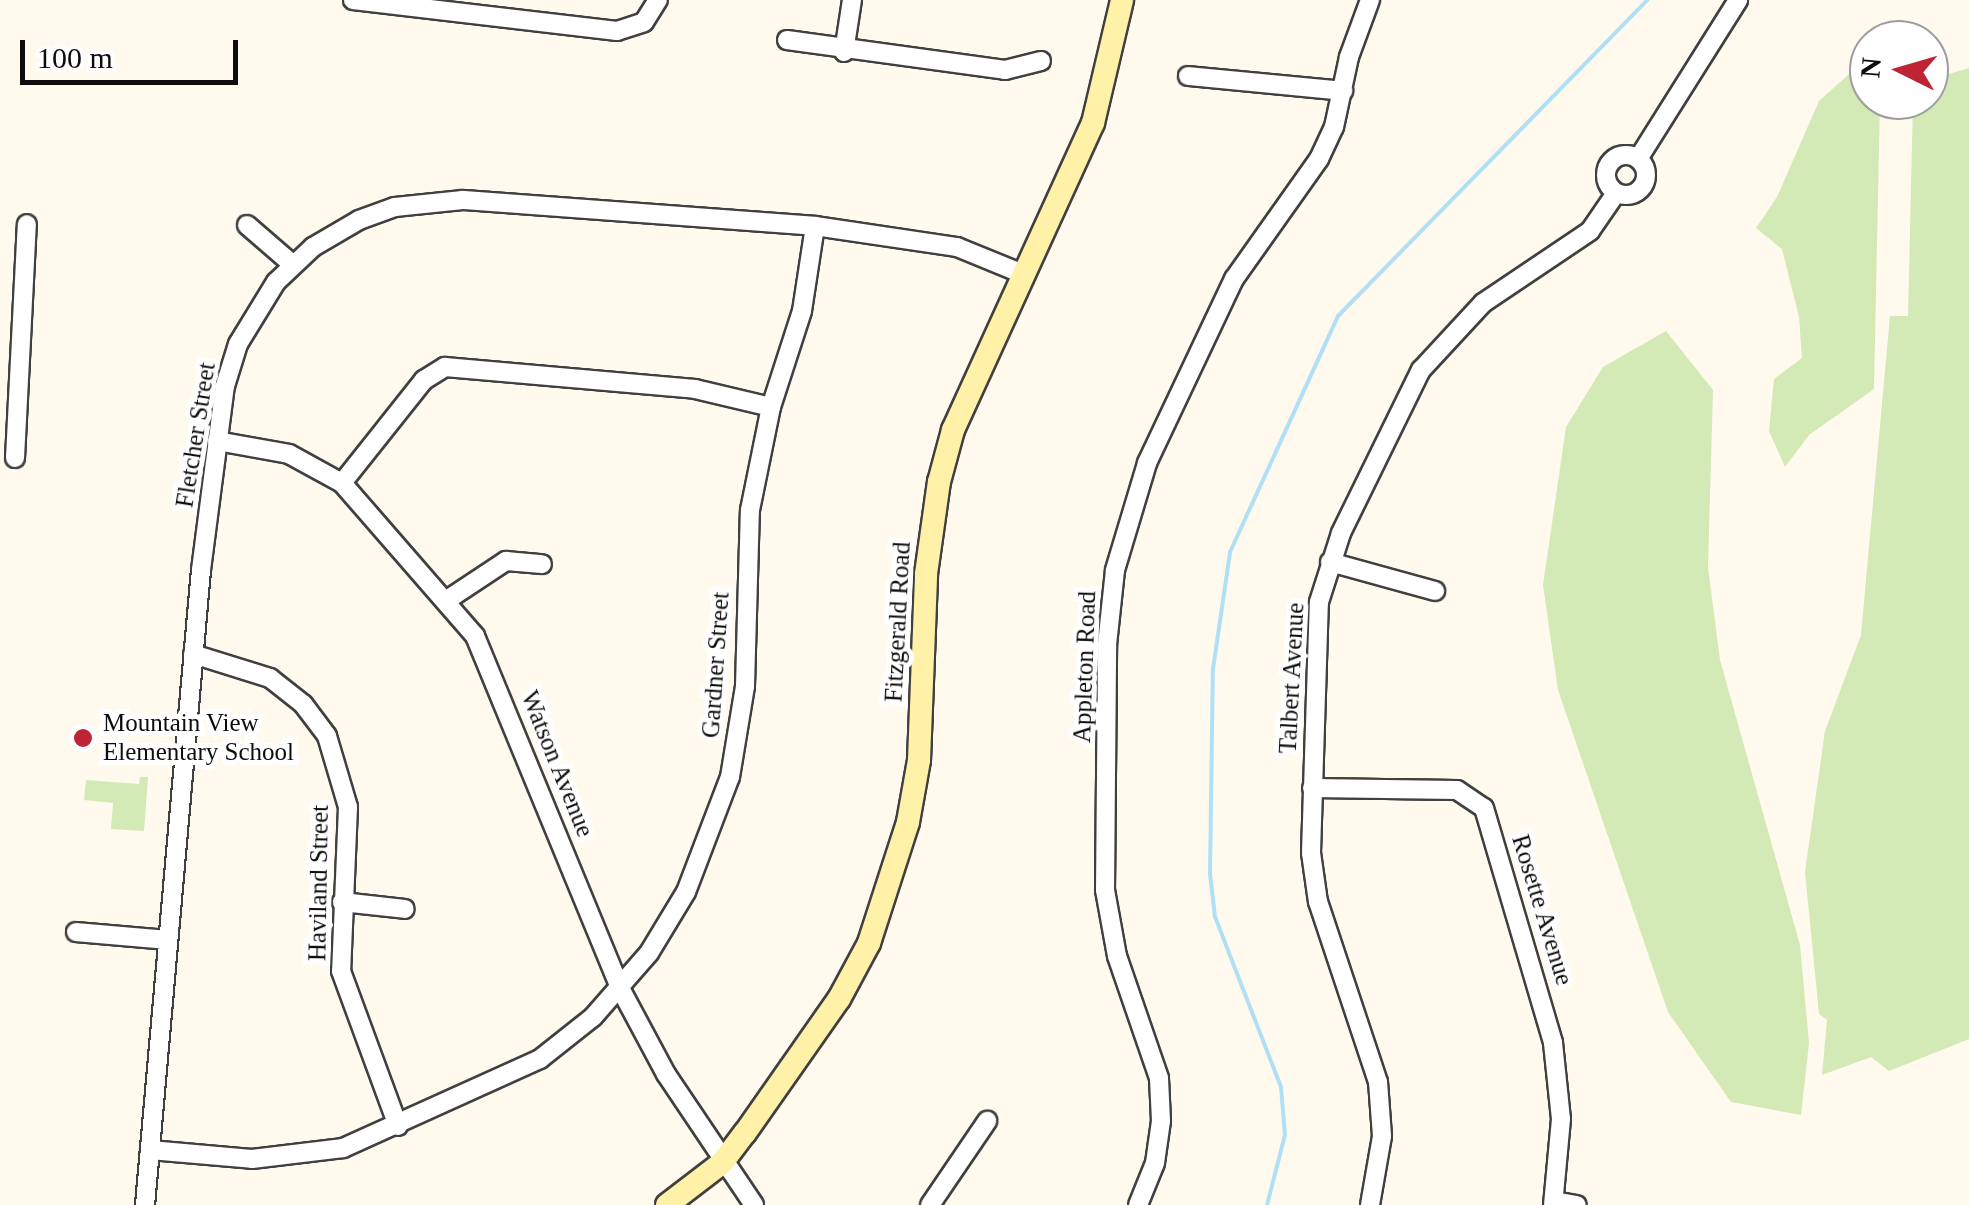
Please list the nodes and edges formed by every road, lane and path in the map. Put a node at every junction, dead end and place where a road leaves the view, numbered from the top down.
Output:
1 (353, 0) edge
2 (852, 0) edge
3 (1122, 0) edge
4 (1370, 0) edge
5 (1738, 0) edge
6 (470, 6) edge
7 (654, 8) edge
8 (786, 40) dead end
9 (844, 52) junction
10 (1041, 61) dead end
11 (1188, 76) dead end
12 (1344, 91) junction
13 (1638, 158) junction
14 (1616, 193) junction
15 (28, 224) dead end
16 (247, 225) dead end
17 (815, 226) junction
18 (292, 264) junction
19 (1023, 274) junction
20 (9, 390) edge
21 (771, 407) junction
22 (217, 441) junction
23 (15, 458) dead end
24 (342, 483) junction
25 (1330, 562) junction
26 (542, 564) dead end
27 (1435, 591) dead end
28 (447, 600) junction
29 (193, 654) junction
30 (1312, 788) junction
31 (342, 902) junction
32 (405, 910) dead end
33 (76, 932) dead end
34 (168, 940) junction
35 (621, 990) junction
36 (988, 1121) dead end
37 (398, 1126) junction
38 (150, 1150) junction
39 (722, 1162) junction
40 (1553, 1203) edge
41 (145, 1205) edge
42 (667, 1205) edge
43 (754, 1205) edge
44 (930, 1205) edge
45 (1138, 1205) edge
46 (1370, 1205) edge
47 (1576, 1205) edge

1 - 6 street
2 - 9 street
3 - 19 main road, Fitzgerald Road
4 - 12 street, Appleton Road
5 - 13 street
6 - 7 street
8 - 9 street
9 - 10 street
11 - 12 street
12 - 45 street, Appleton Road
13 - 14 street
13 - 14 street
14 - 25 street, Talbert Avenue
15 - 20 street
16 - 18 street
17 - 18 street, Fletcher Street
17 - 19 street, Fletcher Street
17 - 21 street, Gardner Street
18 - 22 street, Fletcher Street
19 - 39 main road, Fitzgerald Road
20 - 23 street
21 - 24 street
21 - 35 street, Gardner Street
22 - 24 street, Watson Avenue
22 - 29 street, Fletcher Street
24 - 28 street, Watson Avenue
25 - 27 street
25 - 30 street, Talbert Avenue
26 - 28 street
28 - 35 street, Watson Avenue
29 - 31 street, Haviland Street
29 - 34 street, Fletcher Street
30 - 40 street, Rosette Avenue
30 - 46 street, Talbert Avenue
31 - 32 street
31 - 37 street, Haviland Street
33 - 34 street
34 - 38 street, Fletcher Street
35 - 37 street, Gardner Street
35 - 39 street, Watson Avenue
36 - 44 street
37 - 38 street, Gardner Street
38 - 41 street, Fletcher Street
39 - 42 main road, Fitzgerald Road
39 - 43 street, Watson Avenue
40 - 47 street

